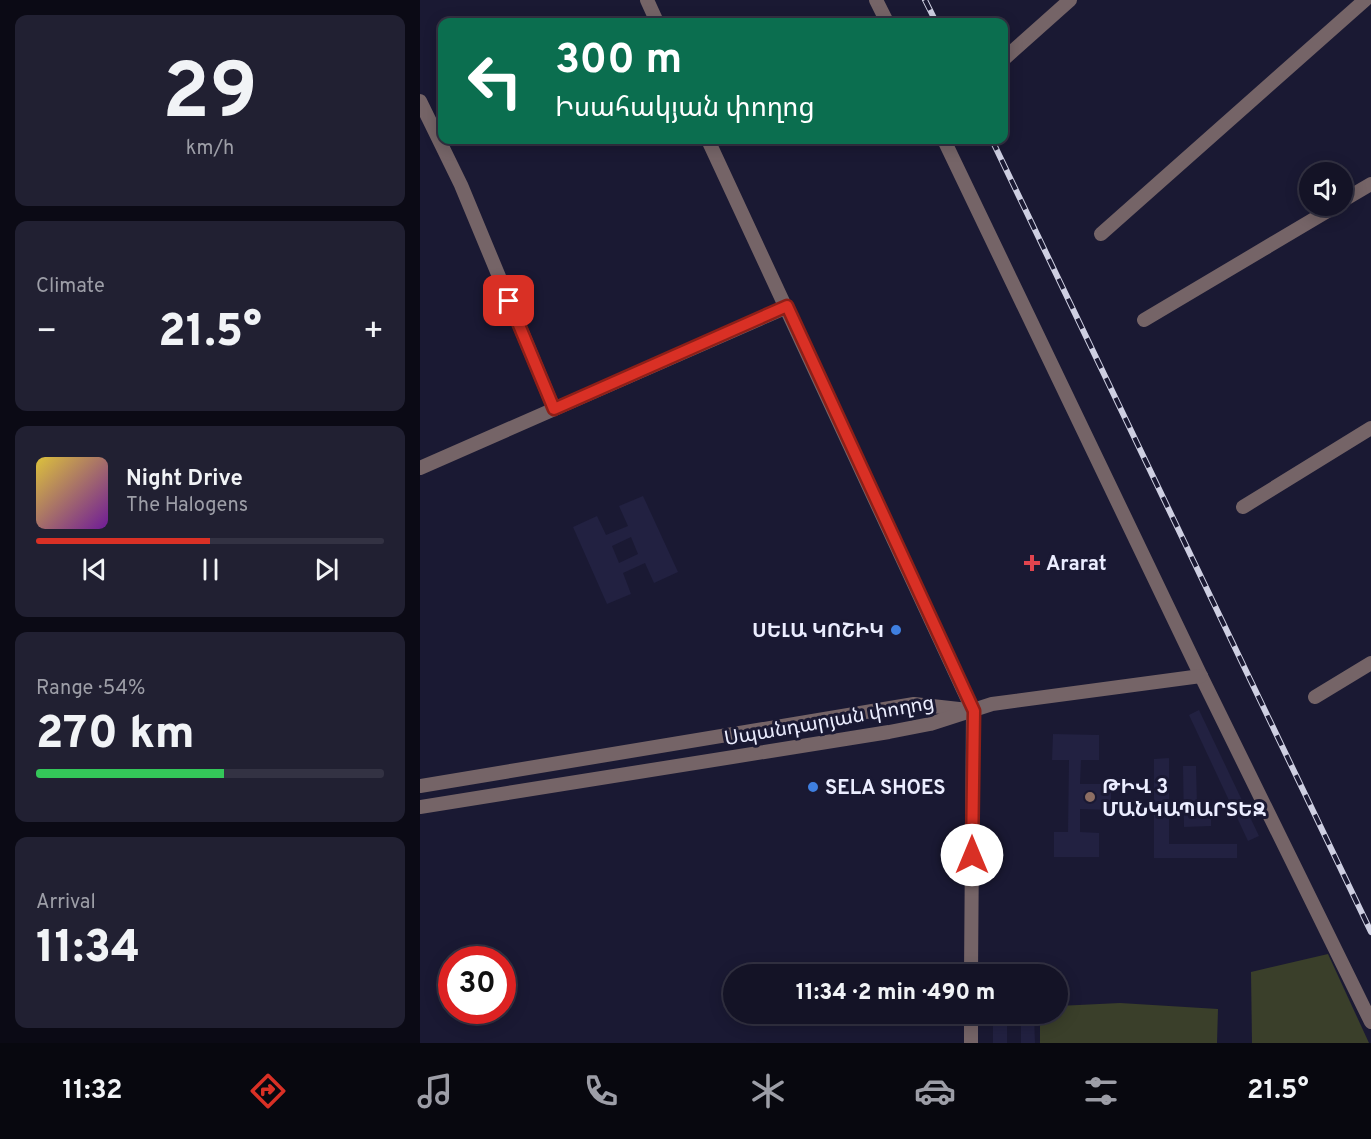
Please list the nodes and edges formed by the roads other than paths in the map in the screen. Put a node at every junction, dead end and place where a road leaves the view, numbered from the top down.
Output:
1 (647, 0) edge
2 (876, 0) edge
3 (1070, 0) edge
4 (1365, 0) edge
5 (655, 18) edge
6 (885, 18) edge
7 (1008, 55) edge
8 (420, 101) edge
9 (438, 138) edge
10 (441, 144) edge
11 (710, 144) edge
12 (946, 144) edge
13 (1371, 184) edge
14 (1353, 195) edge
15 (1319, 216) edge
16 (1101, 234) dead end
17 (787, 306) junction
18 (1144, 320) dead end
19 (554, 409) junction
20 (1371, 428) edge
21 (420, 468) edge
22 (1244, 507) dead end
23 (1371, 663) edge
24 (1201, 676) junction
25 (1316, 697) dead end
26 (974, 711) junction
27 (420, 786) edge
28 (420, 807) edge
29 (971, 964) edge
30 (1371, 1022) edge
31 (971, 1024) edge
32 (971, 1043) edge

1 - 5 street
2 - 6 street
3 - 7 street
4 - 16 street
8 - 9 street
10 - 19 street
11 - 17 street
12 - 24 street
13 - 14 street
15 - 18 street
17 - 19 street
17 - 26 street
19 - 21 street
20 - 22 street
23 - 25 street
24 - 26 street
24 - 30 street
26 - 27 street, Սպանդարյան փողոց
26 - 28 street, Սպանդարյան փողոց
26 - 29 street
31 - 32 street

